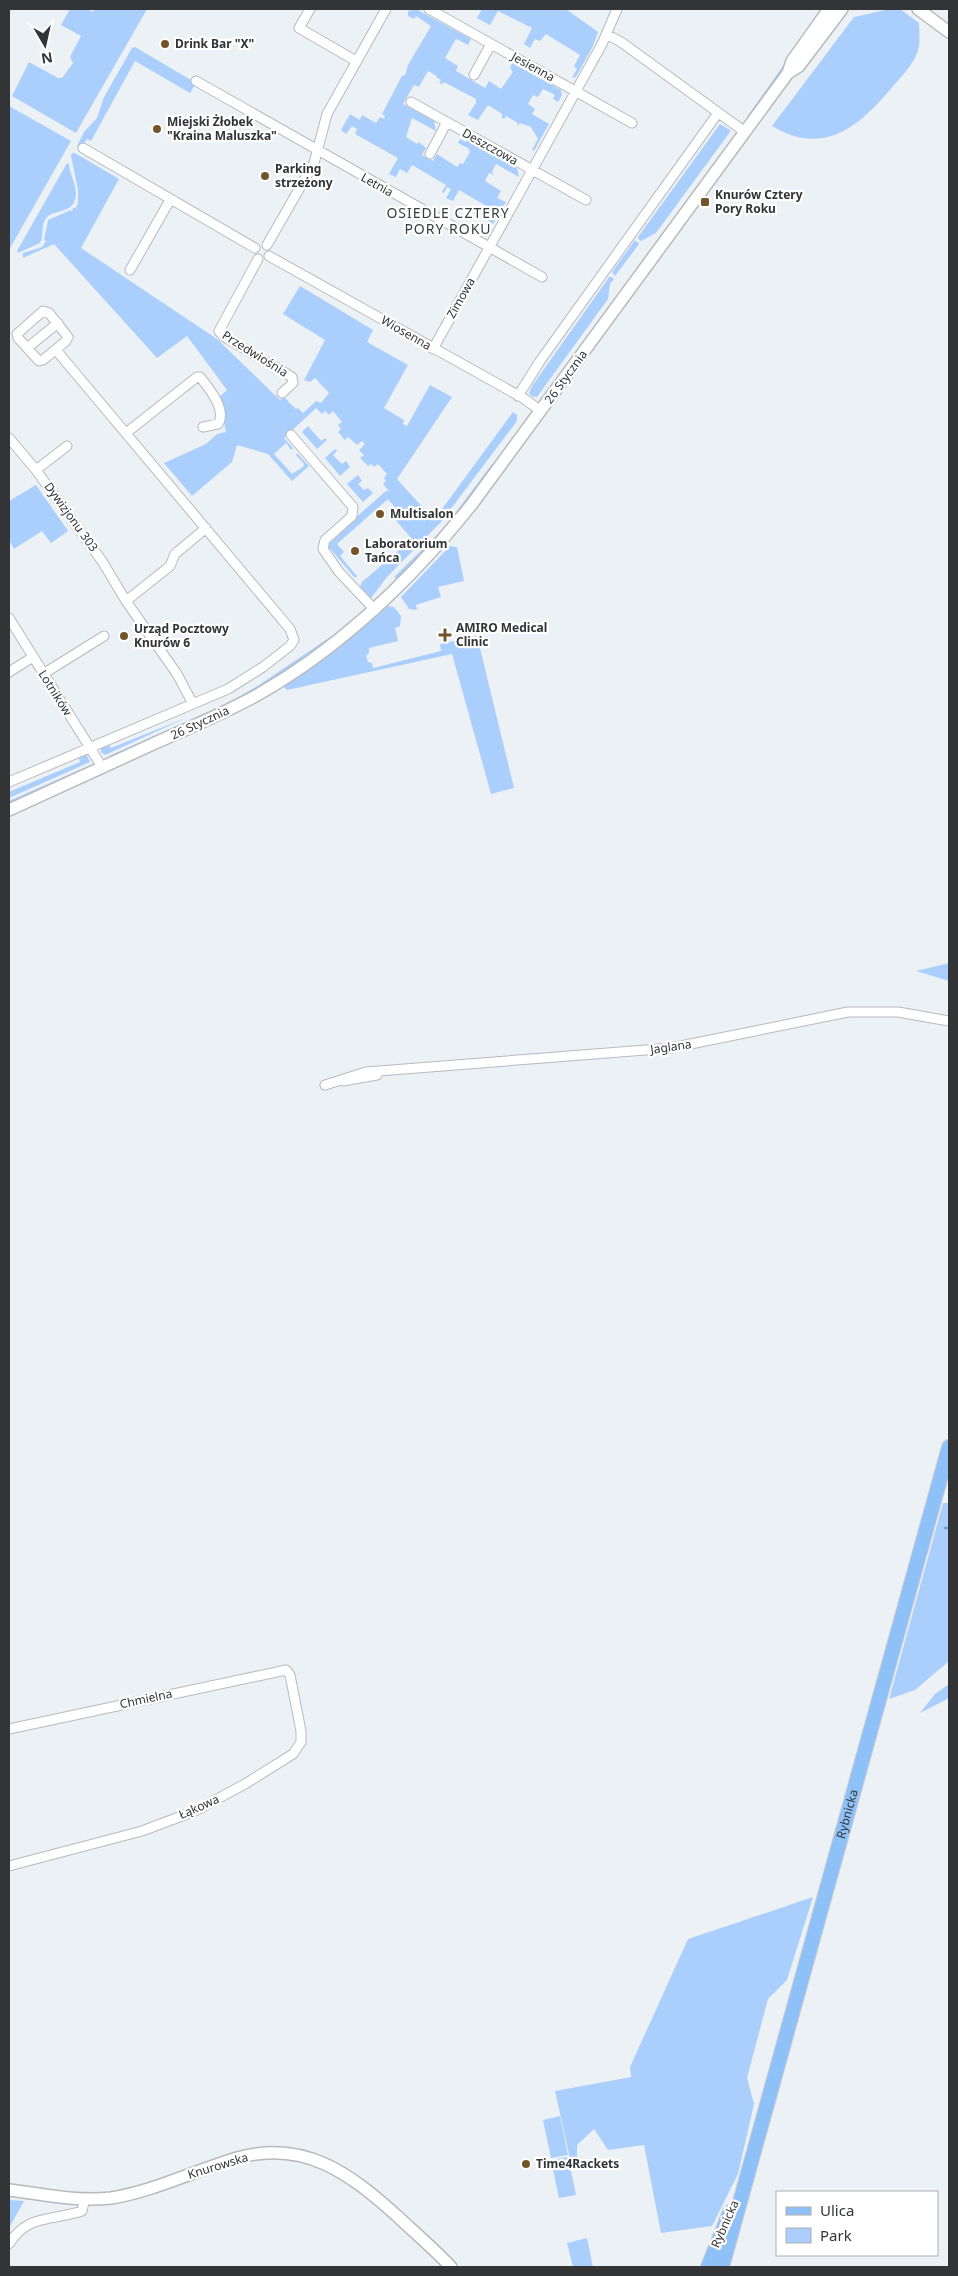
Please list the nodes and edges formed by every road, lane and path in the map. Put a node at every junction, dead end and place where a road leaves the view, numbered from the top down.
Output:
1 (310, 9) edge
2 (386, 9) edge
3 (428, 9) edge
4 (617, 9) edge
5 (829, 9) edge
6 (842, 9) edge
7 (918, 9) edge
8 (925, 12) edge
9 (949, 32) edge
10 (606, 34) junction
11 (491, 44) junction
12 (356, 61) junction
13 (788, 74) junction
14 (474, 75) dead end
15 (196, 81) dead end
16 (576, 91) junction
17 (411, 102) dead end
18 (718, 113) junction
19 (447, 122) junction
20 (632, 123) dead end
21 (745, 132) junction
22 (83, 148) dead end
23 (317, 151) junction
24 (430, 154) dead end
25 (533, 171) junction
26 (170, 200) junction
27 (586, 200) dead end
28 (267, 245) junction
29 (255, 248) junction
30 (489, 248) junction
31 (269, 256) junction
32 (258, 259) junction
33 (130, 270) dead end
34 (542, 277) dead end
35 (58, 323) junction
36 (27, 348) junction
37 (433, 349) junction
38 (56, 350) junction
39 (282, 393) dead end
40 (518, 396) junction
41 (541, 412) junction
42 (203, 427) dead end
43 (126, 433) junction
44 (291, 435) dead end
45 (9, 438) edge
46 (67, 446) dead end
47 (36, 470) junction
48 (206, 528) junction
49 (126, 601) junction
50 (375, 610) junction
51 (9, 618) edge
52 (104, 636) dead end
53 (33, 657) junction
54 (9, 672) edge
55 (43, 674) junction
56 (193, 704) junction
57 (89, 748) junction
58 (102, 767) junction
59 (9, 782) edge
60 (9, 810) edge
61 (949, 1021) edge
62 (325, 1085) dead end
63 (949, 1447) edge
64 (284, 1671) joint
65 (9, 1730) edge
66 (9, 1866) edge
67 (744, 2181) junction
68 (9, 2190) edge
69 (85, 2198) junction
70 (9, 2244) edge
71 (451, 2267) edge
72 (708, 2267) edge
73 (722, 2267) edge

1 - 12 street
2 - 12 street
3 - 11 street, Jesienna
4 - 10 street, Zimowa
5 - 13 street, 26 Stycznia
6 - 13 street, 26 Stycznia
7 - 8 street
8 - 9 street
10 - 16 street, Zimowa
10 - 18 street
11 - 14 street
11 - 16 street, Jesienna
12 - 23 street
13 - 21 street, 26 Stycznia
15 - 23 street, Letnia
16 - 20 street
16 - 25 street, Zimowa
17 - 19 street, Deszczowa
18 - 21 street
18 - 40 street
19 - 24 street, Deszczowa
19 - 25 street, Deszczowa
21 - 41 street, 26 Stycznia
22 - 26 street
23 - 28 street
23 - 30 street, Letnia
25 - 27 street
25 - 30 street, Zimowa
26 - 29 street
26 - 33 street
28 - 29 street
28 - 31 street
29 - 32 street
30 - 34 street
30 - 37 street, Zimowa
31 - 32 street
31 - 37 street, Wiosenna
32 - 39 street, Przedwiośnia
35 - 36 street
35 - 36 street
35 - 38 street
36 - 38 street
37 - 40 street, Wiosenna
38 - 43 street
40 - 41 street, Wiosenna
41 - 50 street, 26 Stycznia
42 - 43 street
43 - 48 street
44 - 50 street
45 - 47 street, Dywizjonu 303
46 - 47 street
47 - 49 street, Dywizjonu 303
48 - 49 street
48 - 56 street
49 - 56 street, Dywizjonu 303
50 - 58 street, 26 Stycznia
51 - 53 street, Lotników
52 - 55 street
53 - 54 street
53 - 55 street, Lotników
55 - 57 street, Lotników
56 - 57 street
57 - 58 street, Lotników
57 - 59 street
58 - 60 street, 26 Stycznia
61 - 62 street, Jaglana
63 - 67 main road, Rybnicka
64 - 65 street, Chmielna
64 - 66 street, Łąkowa
67 - 72 main road, Rybnicka
67 - 73 main road, Rybnicka
68 - 69 street, Knurowska
69 - 70 street
69 - 71 street, Knurowska

